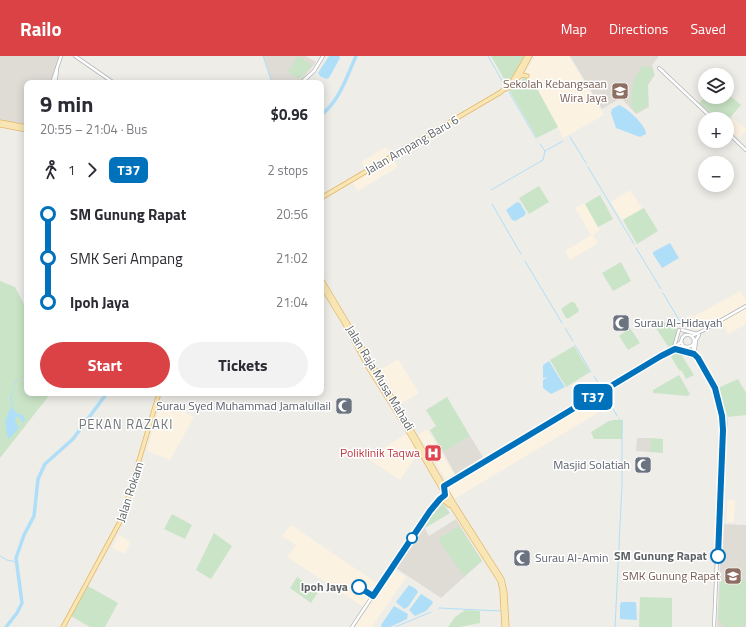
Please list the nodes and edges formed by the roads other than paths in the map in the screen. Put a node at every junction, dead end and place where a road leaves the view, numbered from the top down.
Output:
1 (62, 56) edge
2 (75, 56) edge
3 (323, 56) edge
4 (527, 56) edge
5 (530, 56) edge
6 (525, 60) junction
7 (659, 68) dead end
8 (522, 71) junction
9 (527, 76) dead end
10 (516, 79) junction
11 (54, 80) edge
12 (110, 80) edge
13 (304, 80) edge
14 (509, 84) junction
15 (503, 90) junction
16 (706, 112) edge
17 (0, 123) edge
18 (24, 127) edge
19 (734, 139) edge
20 (746, 150) edge
21 (324, 196) edge
22 (324, 283) edge
23 (324, 289) edge
24 (746, 306) edge
25 (345, 324) junction
26 (698, 334) junction
27 (692, 336) junction
28 (694, 339) junction
29 (681, 341) junction
30 (693, 345) junction
31 (684, 347) junction
32 (688, 348) junction
33 (674, 349) junction
34 (363, 351) junction
35 (694, 353) junction
36 (374, 374) junction
37 (158, 396) edge
38 (442, 486) junction
39 (446, 494) junction
40 (438, 501) junction
41 (453, 508) junction
42 (430, 511) junction
43 (63, 627) edge
44 (352, 627) edge
45 (506, 627) edge
46 (714, 627) edge

1 - 11 street
2 - 12 street
3 - 13 street
4 - 6 main road
5 - 8 main road
6 - 8 main road
6 - 14 main road, Jalan Ampang Baru 6
7 - 16 street
8 - 10 main road, Jalan Ampang Baru 6
8 - 14 main road
9 - 10 main road
10 - 15 main road, Jalan Ampang Baru 6
14 - 15 main road, Jalan Ampang Baru 6
15 - 21 main road, Jalan Ampang Baru 6
17 - 18 main road
19 - 20 street
22 - 34 main road, Jalan Raja Musa Mahadi
23 - 25 main road, Jalan Raja Musa Mahadi
24 - 26 street
25 - 34 main road
25 - 36 main road, Jalan Raja Musa Mahadi
26 - 27 street
26 - 28 street
26 - 33 street
26 - 35 street
27 - 28 street
27 - 29 street
28 - 30 street
29 - 31 street
29 - 33 street
30 - 32 street
30 - 35 street
31 - 32 street
31 - 33 street
32 - 35 street
33 - 35 street
33 - 38 street
34 - 36 main road
34 - 38 main road, Jalan Raja Musa Mahadi
35 - 46 street
36 - 38 main road, Jalan Raja Musa Mahadi
37 - 43 main road, Jalan Rokam
38 - 39 main road, Jalan Raja Musa Mahadi
39 - 40 street
39 - 41 main road, Jalan Raja Musa Mahadi
39 - 42 street
39 - 45 main road, Jalan Raja Musa Mahadi
40 - 41 main road
40 - 42 street
41 - 45 main road, Jalan Raja Musa Mahadi
42 - 44 street

